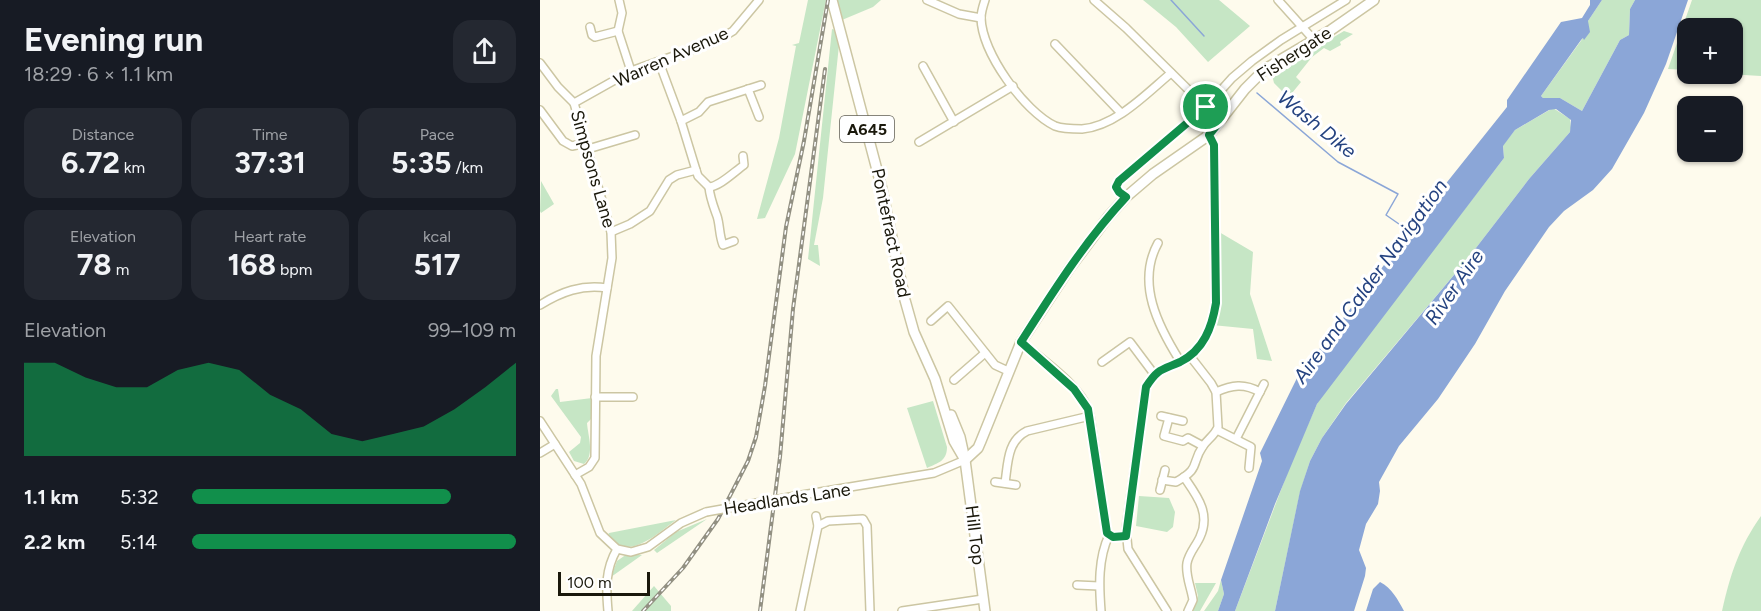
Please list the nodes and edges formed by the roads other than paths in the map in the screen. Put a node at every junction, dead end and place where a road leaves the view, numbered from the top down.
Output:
1 (619, 0) edge
2 (759, 0) edge
3 (832, 0) edge
4 (927, 0) edge
5 (985, 0) edge
6 (1094, 0) edge
7 (1278, 0) edge
8 (1346, 0) edge
9 (1374, 0) edge
10 (981, 18) junction
11 (590, 27) dead end
12 (1303, 27) junction
13 (618, 32) junction
14 (1314, 40) junction
15 (1055, 44) dead end
16 (659, 62) junction
17 (540, 63) edge
18 (924, 66) dead end
19 (631, 71) junction
20 (1172, 73) junction
21 (761, 85) dead end
22 (1013, 86) junction
23 (748, 89) junction
24 (574, 103) junction
25 (1206, 107) junction
26 (540, 111) edge
27 (1121, 113) junction
28 (759, 117) dead end
29 (681, 121) junction
30 (1220, 121) junction
31 (954, 122) junction
32 (635, 135) dead end
33 (1209, 135) junction
34 (919, 142) dead end
35 (587, 146) junction
36 (743, 156) dead end
37 (696, 170) junction
38 (709, 187) junction
39 (1126, 197) junction
40 (611, 232) junction
41 (734, 241) dead end
42 (1158, 243) dead end
43 (607, 288) junction
44 (540, 305) edge
45 (931, 321) dead end
46 (1021, 342) junction
47 (985, 353) junction
48 (1190, 356) junction
49 (1102, 362) dead end
50 (1180, 362) junction
51 (1008, 371) junction
52 (1154, 374) junction
53 (954, 380) dead end
54 (1264, 384) dead end
55 (1216, 392) junction
56 (1260, 392) junction
57 (633, 397) dead end
58 (595, 398) junction
59 (1090, 416) junction
60 (1183, 421) dead end
61 (540, 422) edge
62 (1217, 429) junction
63 (1236, 439) junction
64 (555, 444) junction
65 (1203, 446) junction
66 (540, 453) edge
67 (965, 460) junction
68 (1249, 468) dead end
69 (1165, 470) dead end
70 (575, 475) junction
71 (1184, 477) junction
72 (1162, 480) junction
73 (995, 482) dead end
74 (1005, 483) junction
75 (1016, 484) dead end
76 (1160, 490) dead end
77 (816, 516) dead end
78 (818, 527) junction
79 (1109, 535) junction
80 (1126, 536) junction
81 (617, 549) junction
82 (1077, 585) dead end
83 (1099, 586) junction
84 (983, 599) junction
85 (608, 611) edge
86 (800, 611) edge
87 (870, 611) edge
88 (902, 611) edge
89 (985, 611) edge
90 (1101, 611) edge
91 (1167, 611) edge
92 (1188, 611) edge

1 - 13 street
2 - 16 street, Warren Avenue
3 - 67 main road, Pontefract Road / A645
4 - 10 street
5 - 10 street
6 - 20 street
7 - 12 street
8 - 12 street, Fishergate
9 - 14 main road, Fishergate
10 - 22 street
11 - 13 street
12 - 14 street
12 - 25 street, Fishergate
13 - 19 street
14 - 30 main road, Fishergate
15 - 27 street
16 - 19 street, Warren Avenue
16 - 29 street
17 - 24 street, Simpsons Lane
18 - 31 street
19 - 24 street, Warren Avenue
20 - 25 street
20 - 27 street
21 - 23 street
22 - 27 street
22 - 31 street
23 - 28 street
23 - 29 street
24 - 35 street, Simpsons Lane
25 - 30 street
25 - 39 street, Fishergate
26 - 35 street
29 - 37 street
30 - 33 main road, Fishergate
31 - 34 street
32 - 35 street
33 - 39 main road, Fishergate
33 - 48 street
35 - 40 street, Simpsons Lane
36 - 38 street
37 - 38 street
37 - 40 street
38 - 41 street
39 - 46 main road, Fishergate
40 - 43 street, Simpsons Lane
42 - 50 street
43 - 44 street
43 - 58 street, Simpsons Lane
45 - 47 street
46 - 51 main road, Fishergate
46 - 59 street
47 - 51 street
47 - 53 street
48 - 50 street
48 - 55 street
49 - 52 street
50 - 52 street
51 - 67 main road, Fishergate
52 - 80 street
54 - 56 street
55 - 56 street
55 - 62 street
56 - 63 street
57 - 58 street
58 - 70 street, Simpsons Lane
59 - 74 street
59 - 79 street
60 - 65 street
61 - 64 street
62 - 63 street
62 - 65 street
63 - 68 street
64 - 66 street
64 - 70 street
65 - 71 street
67 - 81 street, Headlands Lane, bridge
67 - 84 main road, Hill Top / A645
69 - 72 street
70 - 81 street
71 - 72 street
71 - 92 street
72 - 76 street
73 - 74 street
74 - 75 street
77 - 78 street
78 - 86 street
78 - 87 street
79 - 80 street
79 - 83 street
80 - 91 street
81 - 85 street
82 - 83 street
83 - 90 street
84 - 88 street
84 - 89 main road, Hill Top / A645

